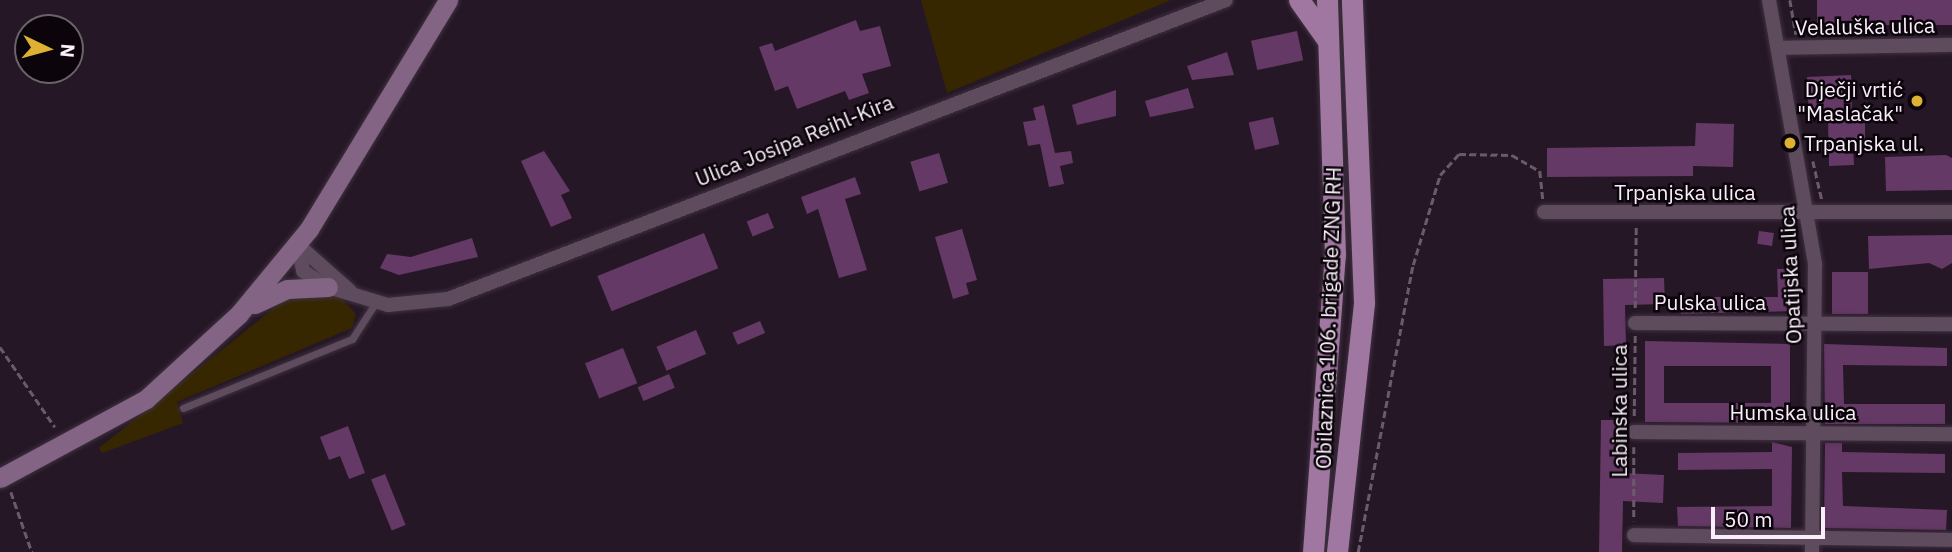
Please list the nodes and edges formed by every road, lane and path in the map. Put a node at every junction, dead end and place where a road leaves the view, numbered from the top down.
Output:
1 (448, 0) edge
2 (1226, 0) edge
3 (1299, 0) edge
4 (1327, 0) edge
5 (1352, 0) edge
6 (1365, 0) edge
7 (1769, 0) edge
8 (1952, 45) edge
9 (1778, 48) junction
10 (1331, 57) junction
11 (1358, 78) junction
12 (1544, 212) joint
13 (1952, 212) edge
14 (1637, 213) junction
15 (1810, 213) junction
16 (297, 244) junction
17 (328, 287) junction
18 (349, 291) junction
19 (376, 302) junction
20 (239, 314) junction
21 (1635, 323) junction
22 (1815, 324) junction
23 (1952, 324) edge
24 (0, 347) edge
25 (183, 408) dead end
26 (1634, 432) junction
27 (1812, 433) junction
28 (1952, 434) edge
29 (64, 447) junction
30 (3, 477) edge
31 (1634, 535) joint
32 (1952, 540) edge
33 (1812, 545) edge
34 (33, 552) edge
35 (1312, 552) edge
36 (1337, 552) edge
37 (1358, 552) edge

1 - 16 main road
2 - 19 street, Ulica Josipa Reihl-Kira
3 - 10 main road
4 - 10 main road, Obilaznica 106. brigade ZNG RH
5 - 11 main road, Obilaznica 106. brigade ZNG RH
6 - 11 main road
7 - 9 street, Opatijska ulica
8 - 9 street, Velaluška ulica
9 - 15 street, Opatijska ulica
10 - 35 main road, Obilaznica 106. brigade ZNG RH
11 - 36 main road, Obilaznica 106. brigade ZNG RH
12 - 14 street, Trpanjska ulica
12 - 37 path
13 - 15 street, Trpanjska ulica
14 - 15 street, Trpanjska ulica
14 - 21 path, Labinska ulica
15 - 22 street, Opatijska ulica
16 - 17 street
16 - 18 street
16 - 20 main road
17 - 18 street
17 - 20 main road
18 - 19 street, Ulica Josipa Reihl-Kira
19 - 25 lane
20 - 29 main road
21 - 22 street, Pulska ulica
21 - 26 path, Labinska ulica
22 - 23 street, Pulska ulica
22 - 27 street, Opatijska ulica
24 - 29 path
26 - 27 street, Humska ulica
26 - 31 path, Labinska ulica
27 - 28 street, Humska ulica
27 - 33 street, Opatijska ulica
29 - 30 main road
30 - 34 path
31 - 33 street
32 - 33 street

